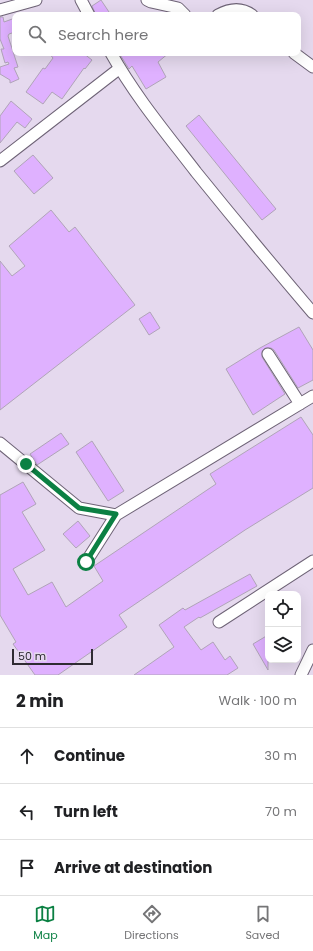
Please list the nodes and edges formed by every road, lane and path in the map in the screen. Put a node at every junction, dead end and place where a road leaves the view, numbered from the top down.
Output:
1 (36, 0) edge
2 (81, 0) edge
3 (147, 0) edge
4 (0, 10) edge
5 (87, 12) edge
6 (182, 12) edge
7 (223, 12) edge
8 (247, 12) edge
9 (113, 56) edge
10 (298, 56) edge
11 (313, 67) edge
12 (120, 68) junction
13 (0, 161) edge
14 (313, 312) edge
15 (268, 354) dead end
16 (313, 396) edge
17 (300, 404) junction
18 (0, 443) edge
19 (116, 514) junction
20 (313, 561) edge
21 (86, 562) dead end
22 (219, 622) dead end
23 (313, 650) edge
24 (301, 675) edge

1 - 4 street
2 - 5 street
3 - 6 street
7 - 8 street
9 - 12 street
10 - 11 street
12 - 13 street
12 - 14 street
15 - 17 street
16 - 17 street
17 - 19 street
18 - 19 street
19 - 21 street
20 - 22 street
23 - 24 street

